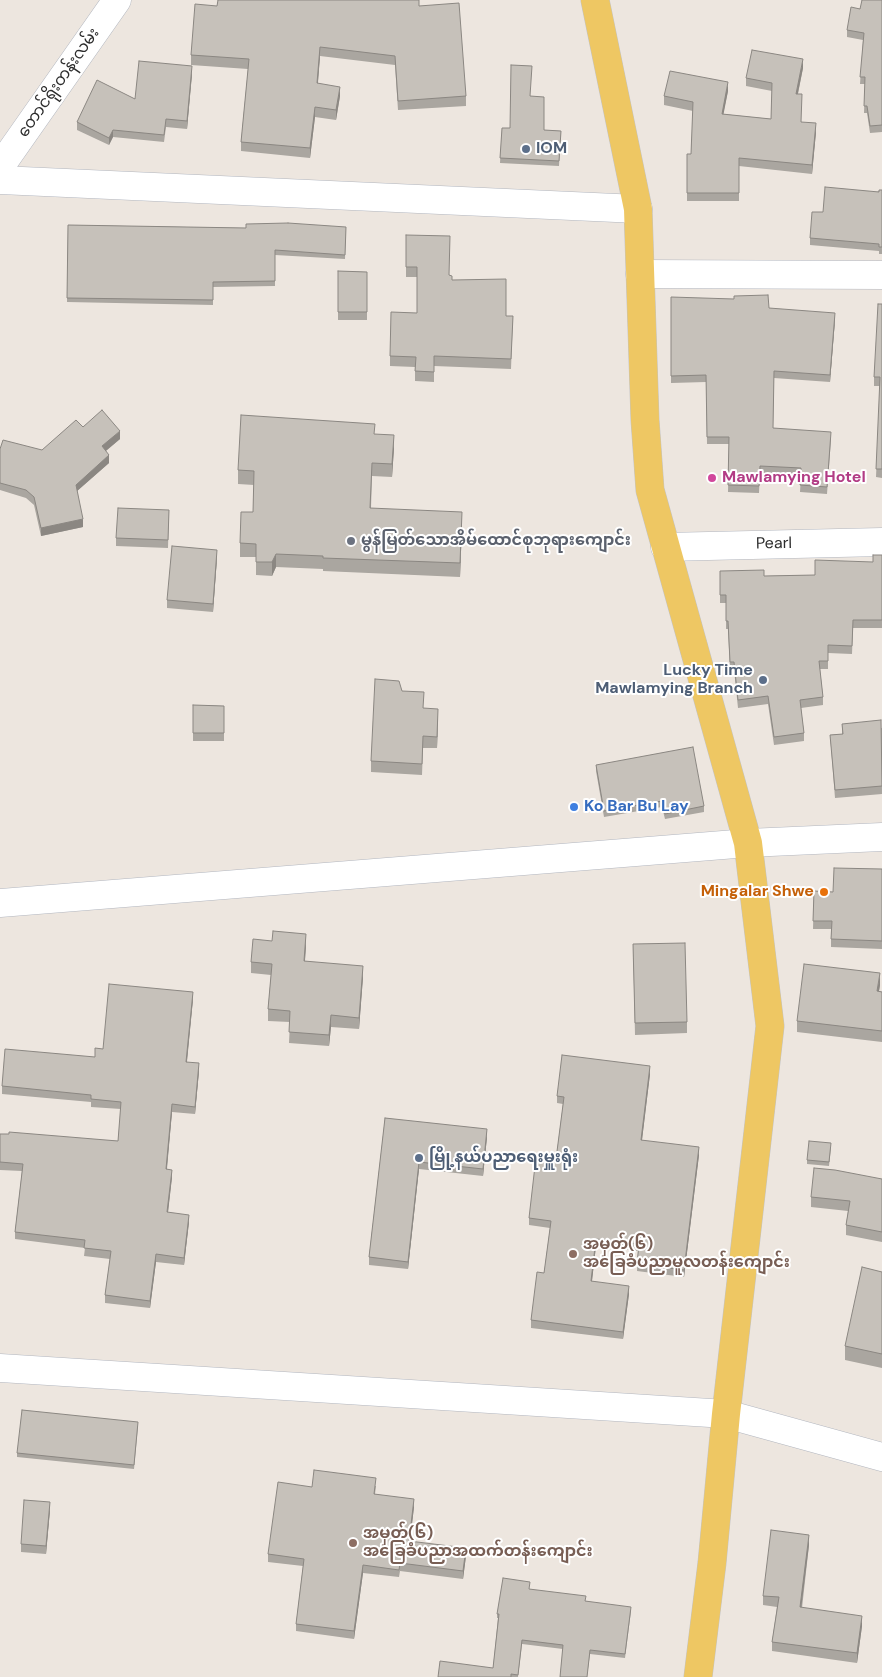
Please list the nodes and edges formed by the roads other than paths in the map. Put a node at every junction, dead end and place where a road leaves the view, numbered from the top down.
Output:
1 (117, 0) edge
2 (595, 0) edge
3 (0, 167) edge
4 (0, 180) edge
5 (638, 209) junction
6 (640, 274) junction
7 (882, 275) edge
8 (882, 542) edge
9 (666, 547) junction
10 (882, 836) edge
11 (748, 843) junction
12 (0, 903) edge
13 (0, 1368) edge
14 (726, 1414) junction
15 (882, 1457) edge
16 (698, 1677) edge

1 - 3 street, တောင်ရိုးတန်းလမ်း
2 - 5 main road
4 - 5 street
5 - 6 main road
6 - 7 street
6 - 9 main road
8 - 9 street, Pearl
9 - 11 main road
10 - 11 street
11 - 12 street
11 - 14 main road
13 - 14 street
14 - 15 street
14 - 16 main road

